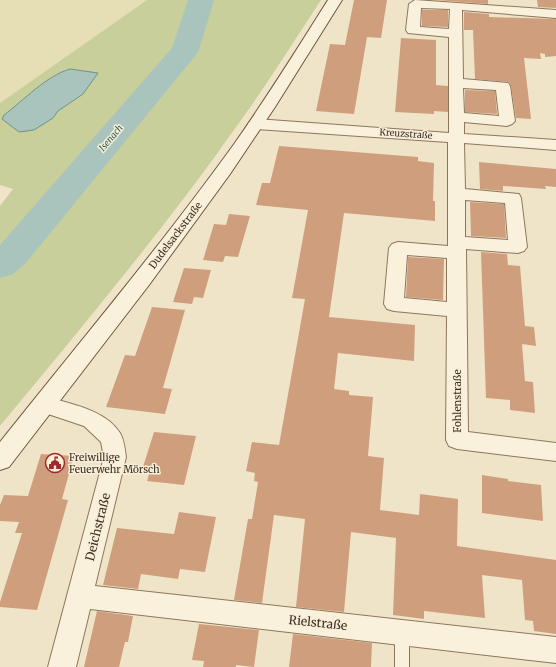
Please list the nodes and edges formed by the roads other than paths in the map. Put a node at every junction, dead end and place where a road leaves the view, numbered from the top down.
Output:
1 (335, 0) edge
2 (456, 6) junction
3 (527, 6) edge
4 (556, 14) edge
5 (456, 33) junction
6 (456, 83) junction
7 (457, 117) junction
8 (256, 124) junction
9 (457, 137) junction
10 (556, 145) edge
11 (456, 194) junction
12 (456, 248) junction
13 (456, 310) junction
14 (44, 404) junction
15 (556, 452) edge
16 (0, 460) edge
17 (80, 596) junction
18 (402, 632) junction
19 (556, 650) edge
20 (62, 667) edge
21 (402, 667) edge

1 - 8 street, Dudelsackstraße
2 - 3 street
2 - 5 street, Fohlenstraße
2 - 5 street
3 - 4 street
5 - 6 street, Fohlenstraße
6 - 7 street, Fohlenstraße
6 - 7 street
7 - 9 street, Fohlenstraße
8 - 9 street, Kreuzstraße
8 - 14 street, Dudelsackstraße
9 - 10 street, Kreuzstraße
9 - 11 street, Fohlenstraße
11 - 12 street, Fohlenstraße
11 - 12 street
12 - 13 street, Fohlenstraße
12 - 13 street
13 - 15 street, Fohlenstraße
14 - 16 street, Dudelsackstraße
14 - 17 street, Deichstraße
17 - 18 street, Rielstraße
17 - 20 street, Deichstraße
18 - 19 street, Rielstraße
18 - 21 lane

